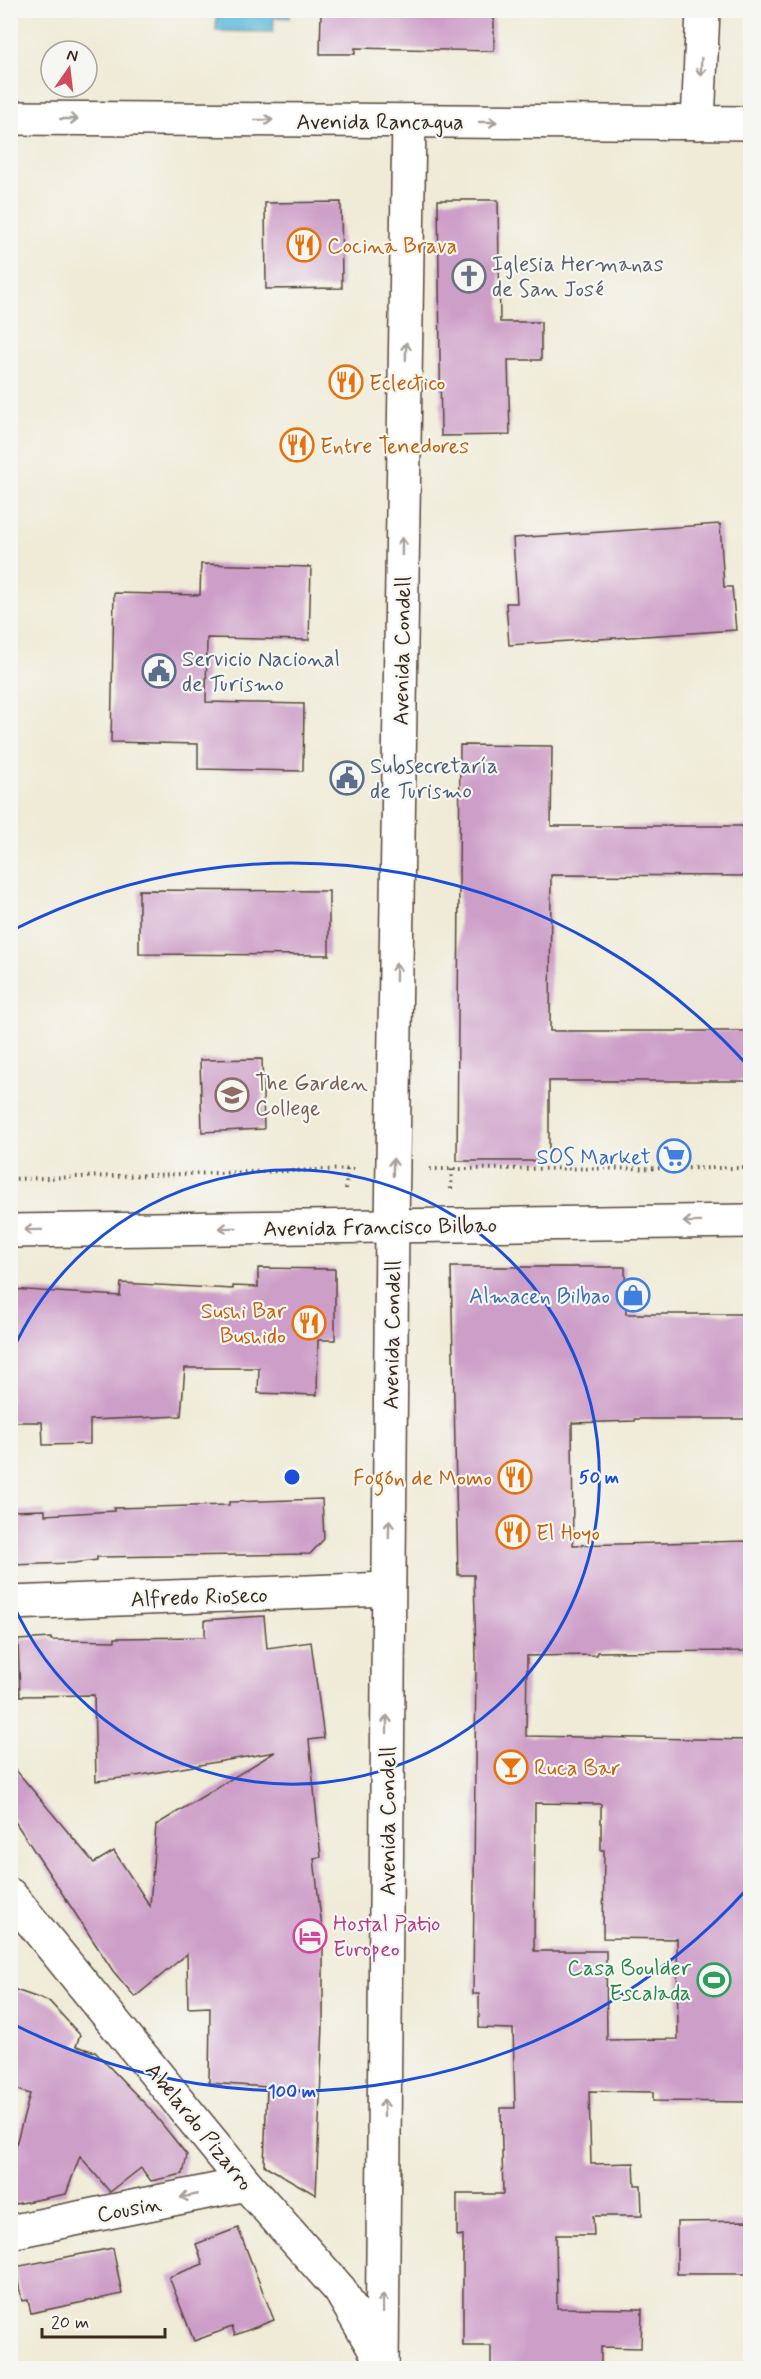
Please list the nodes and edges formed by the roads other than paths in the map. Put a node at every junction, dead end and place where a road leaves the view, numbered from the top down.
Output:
1 (703, 10) edge
2 (10, 118) edge
3 (409, 121) junction
4 (698, 123) junction
5 (750, 123) edge
6 (750, 1221) edge
7 (392, 1226) junction
8 (10, 1231) edge
9 (388, 1589) junction
10 (10, 1603) edge
11 (10, 1895) edge
12 (246, 2184) junction
13 (10, 2232) edge
14 (382, 2365) edge

1 -> 4 street
2 -> 3 street, Avenida Rancagua
3 -> 4 street, Avenida Rancagua
7 -> 3 street, Avenida Condell
4 - 5 street, Avenida Rancagua
6 -> 7 street, Avenida Francisco Bilbao
7 -> 8 street, Avenida Francisco Bilbao
9 -> 7 street, Avenida Condell
9 - 10 street, Alfredo Rioseco
14 -> 9 street, Avenida Condell
11 - 12 street, Abelardo Pizarro
12 -> 13 street, Cousin
12 - 14 street, Abelardo Pizarro

